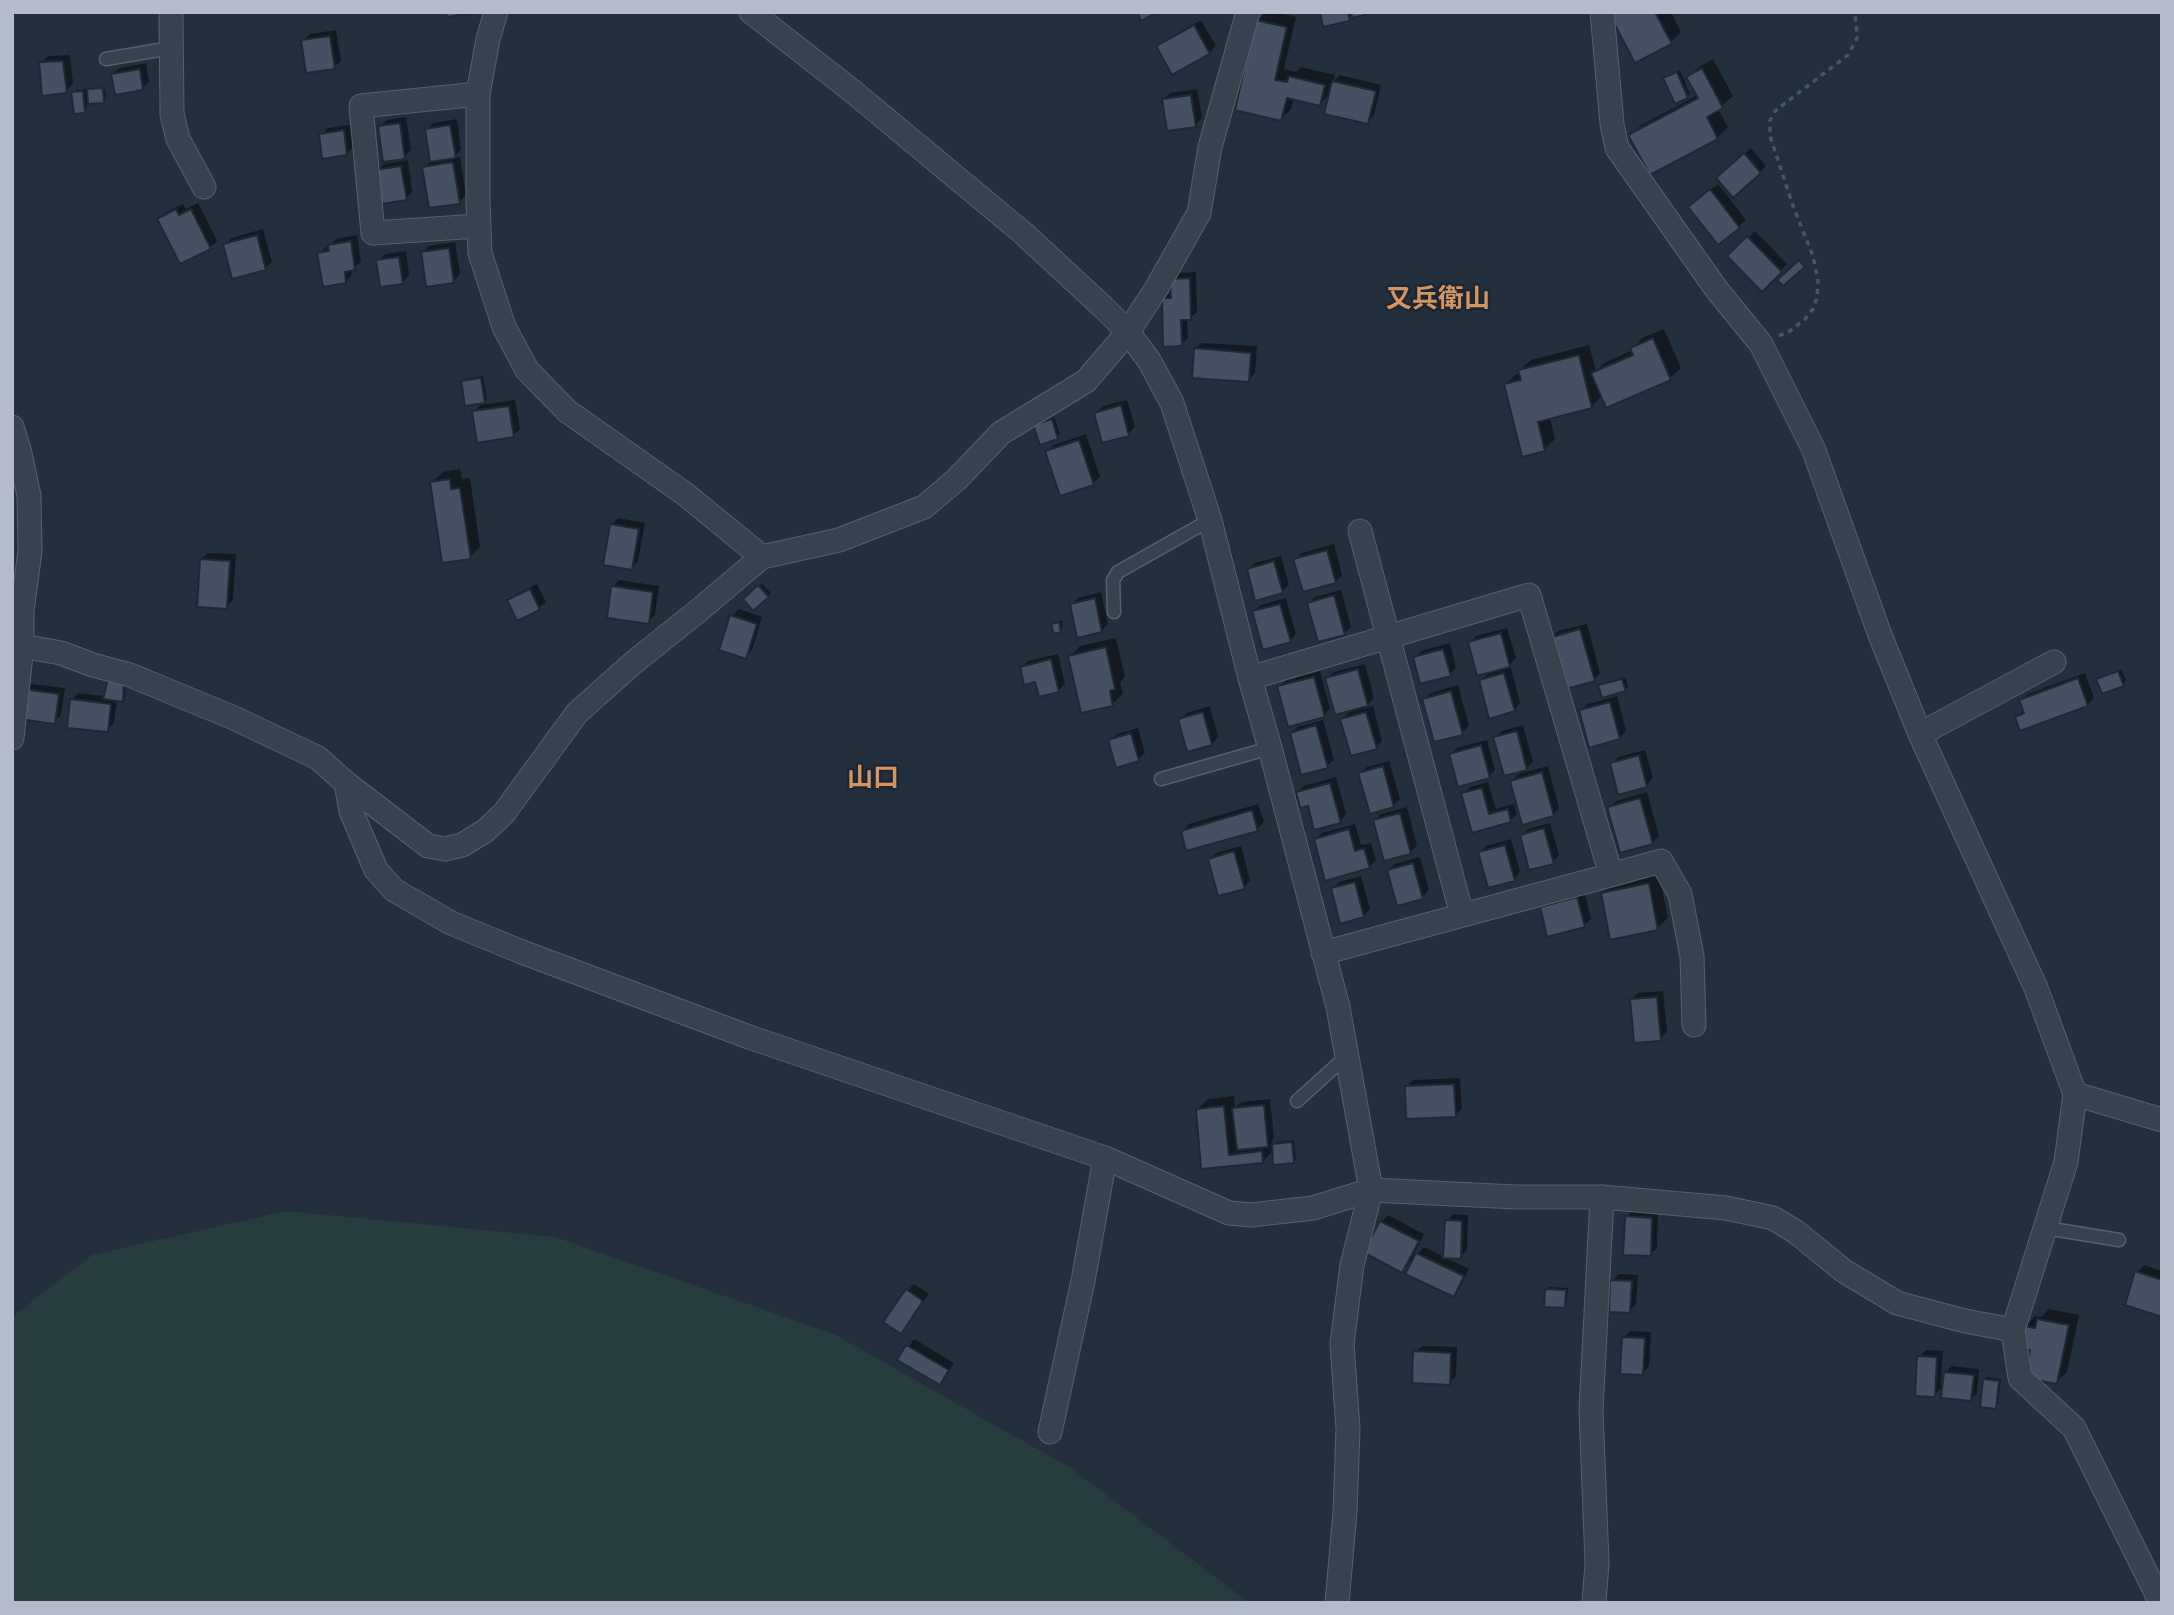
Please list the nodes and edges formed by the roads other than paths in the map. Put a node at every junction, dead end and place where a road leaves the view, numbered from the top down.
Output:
1 (171, 12) edge
2 (496, 12) edge
3 (751, 12) edge
4 (1248, 12) edge
5 (1602, 12) edge
6 (171, 48) junction
7 (106, 59) dead end
8 (478, 94) junction
9 (204, 187) dead end
10 (478, 226) junction
11 (1128, 332) junction
12 (12, 428) edge
13 (1210, 520) junction
14 (1360, 531) dead end
15 (762, 557) junction
16 (1114, 612) dead end
17 (1389, 638) junction
18 (17, 646) edge
19 (2054, 662) dead end
20 (1250, 678) junction
21 (1920, 734) junction
22 (12, 738) edge
23 (1270, 748) junction
24 (1161, 779) dead end
25 (346, 783) junction
26 (1611, 875) junction
27 (1462, 915) junction
28 (1323, 953) junction
29 (1694, 1025) dead end
30 (1348, 1055) junction
31 (2075, 1094) junction
32 (1297, 1101) dead end
33 (2162, 1120) edge
34 (1105, 1158) junction
35 (1371, 1190) junction
36 (1602, 1197) junction
37 (2046, 1228) junction
38 (2119, 1240) dead end
39 (2013, 1330) junction
40 (1050, 1432) dead end
41 (1337, 1603) edge
42 (1594, 1603) edge
43 (2161, 1603) edge

1 - 6 street
2 - 8 street
3 - 11 street
4 - 11 street
5 - 21 street
6 - 7 lane
6 - 9 street
8 - 10 street
8 - 10 street
10 - 15 street
11 - 13 street
11 - 15 street
12 - 18 street
13 - 16 lane
13 - 20 street
14 - 17 street
15 - 25 street
17 - 20 street
17 - 26 street
17 - 27 street
18 - 22 street
18 - 25 street
19 - 21 street
20 - 23 street
21 - 31 street
23 - 24 lane
23 - 28 street
25 - 34 street
26 - 27 street
26 - 29 street
27 - 28 street
28 - 30 street
30 - 32 lane
30 - 35 street
31 - 33 street
31 - 37 street
34 - 35 street
34 - 40 street
35 - 36 street
35 - 41 street
36 - 39 street
36 - 42 street
37 - 38 lane
37 - 39 street
39 - 43 street

